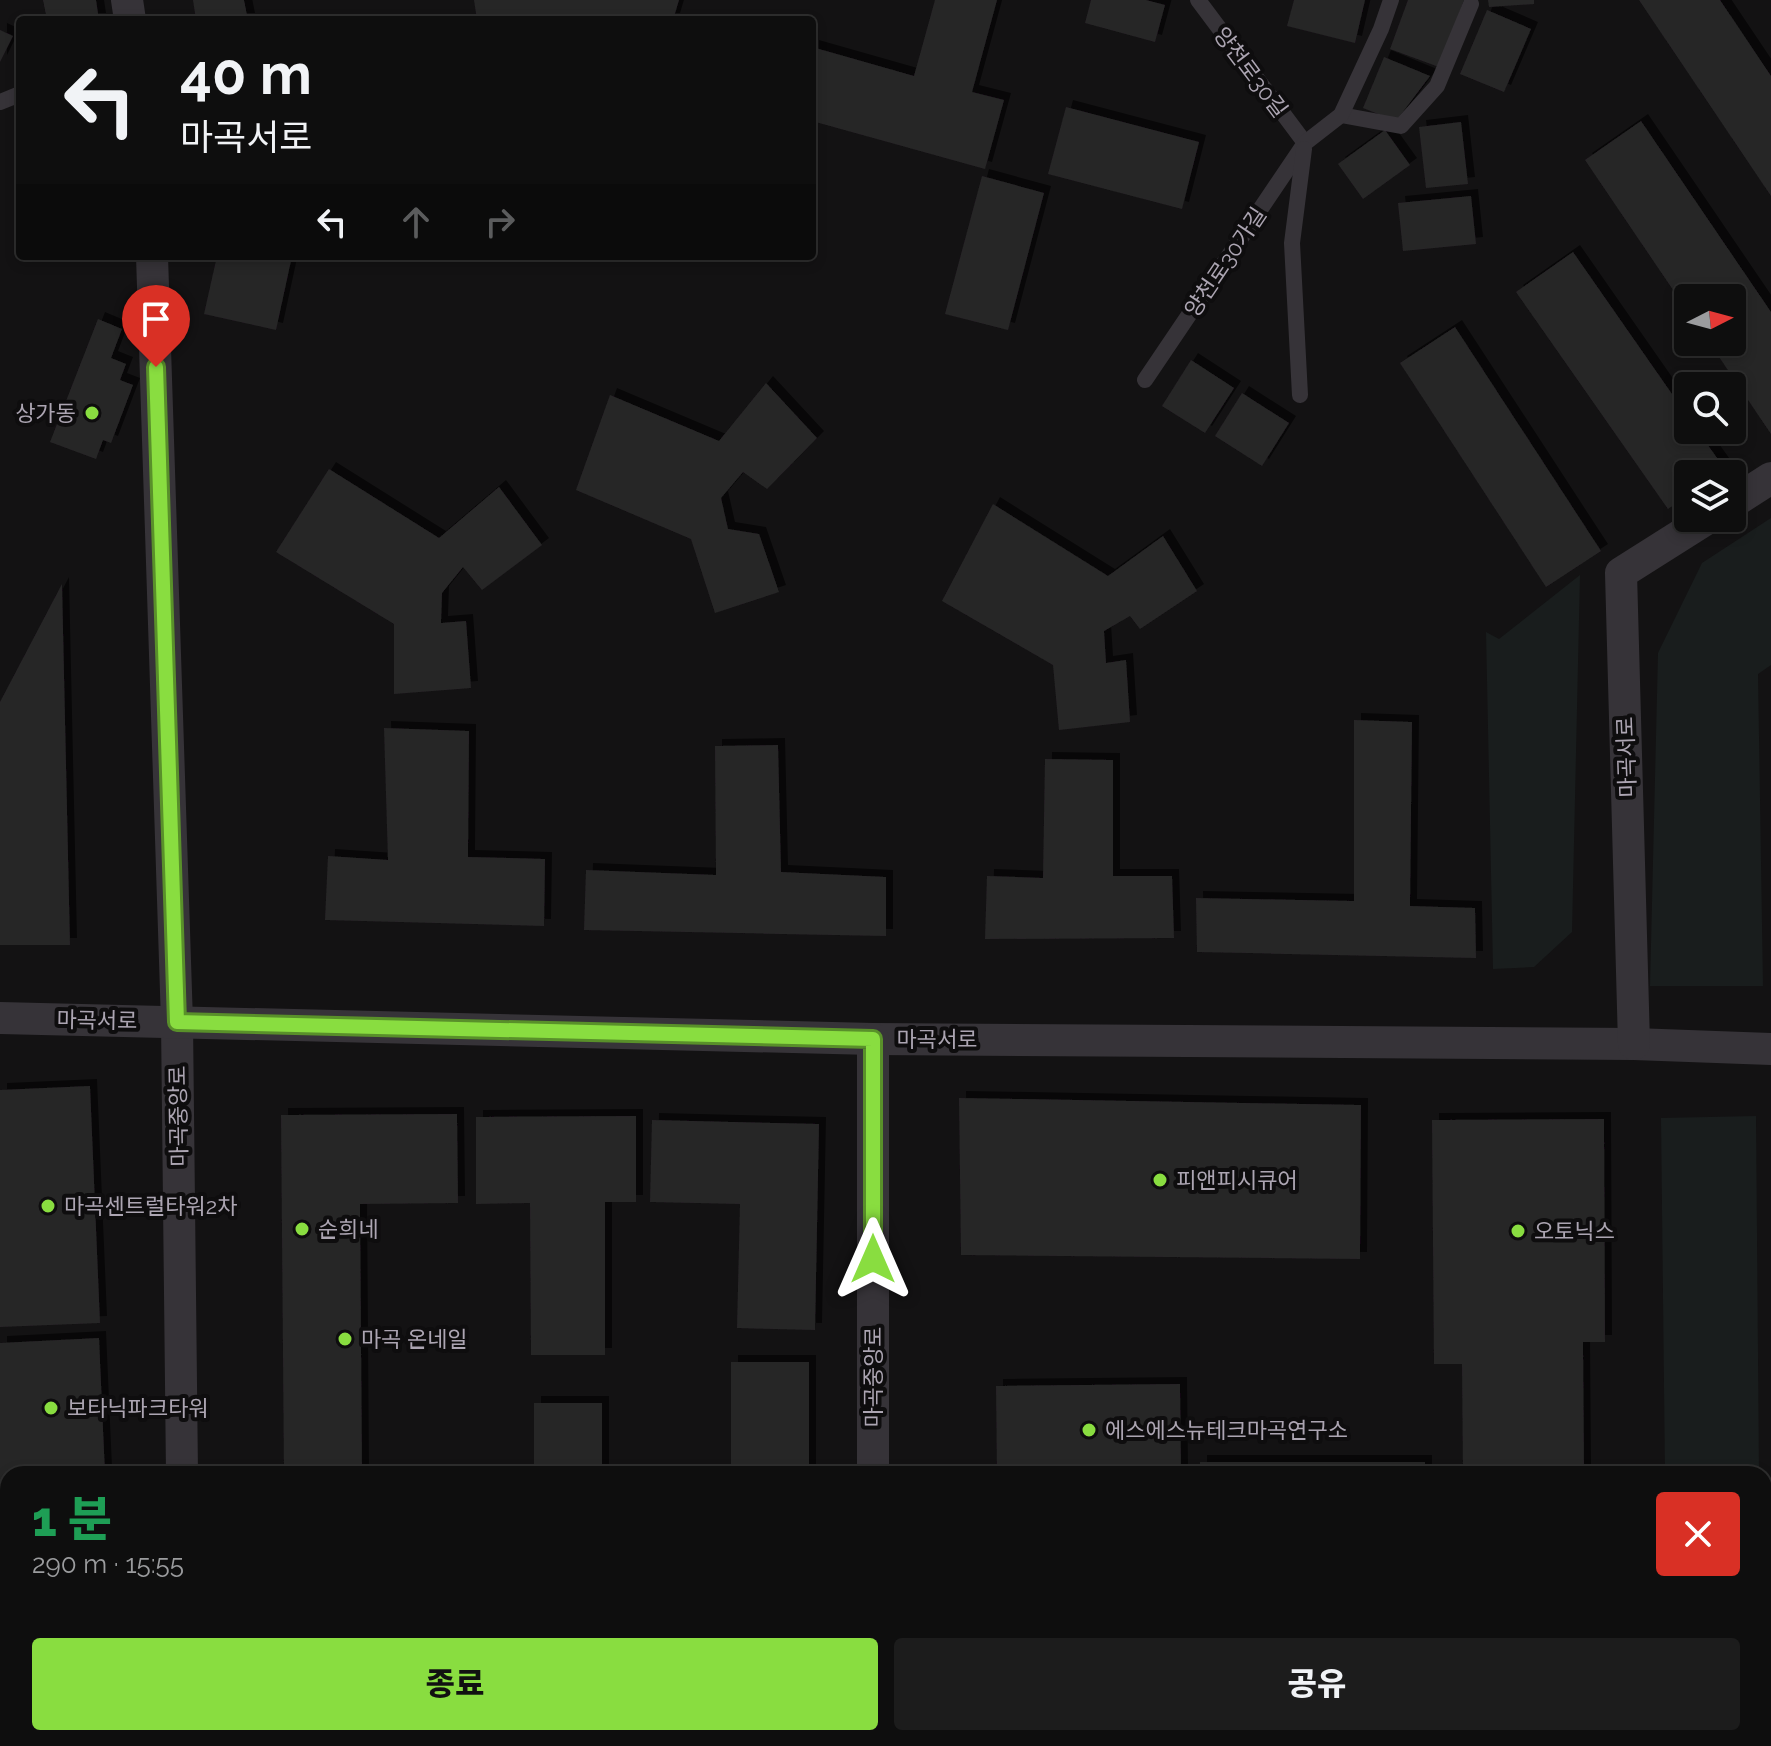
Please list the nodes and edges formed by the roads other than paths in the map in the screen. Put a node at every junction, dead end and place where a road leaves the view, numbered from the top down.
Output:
1 (1198, 0) edge
2 (1391, 0) edge
3 (1471, 4) dead end
4 (1341, 115) junction
5 (1305, 143) junction
6 (152, 260) edge
7 (1145, 380) dead end
8 (1300, 395) dead end
9 (1771, 478) edge
10 (1746, 494) edge
11 (1686, 532) edge
12 (0, 1018) edge
13 (177, 1022) junction
14 (873, 1039) junction
15 (1634, 1044) junction
16 (1771, 1049) edge
17 (182, 1466) edge
18 (873, 1466) edge

1 - 5 lane, 양천로30길
2 - 4 lane, 양천로30가길
3 - 4 lane
4 - 5 lane, 양천로30가길
5 - 7 lane, 양천로30가길
5 - 8 lane, 양천로30가길
6 - 13 street, 마곡중앙로
9 - 10 street
11 - 15 street, 마곡서로
12 - 13 street, 마곡서로
13 - 14 street, 마곡서로
13 - 17 street, 마곡중앙로
14 - 15 street, 마곡서로
14 - 18 street, 마곡중앙로
15 - 16 street, 마곡서로

